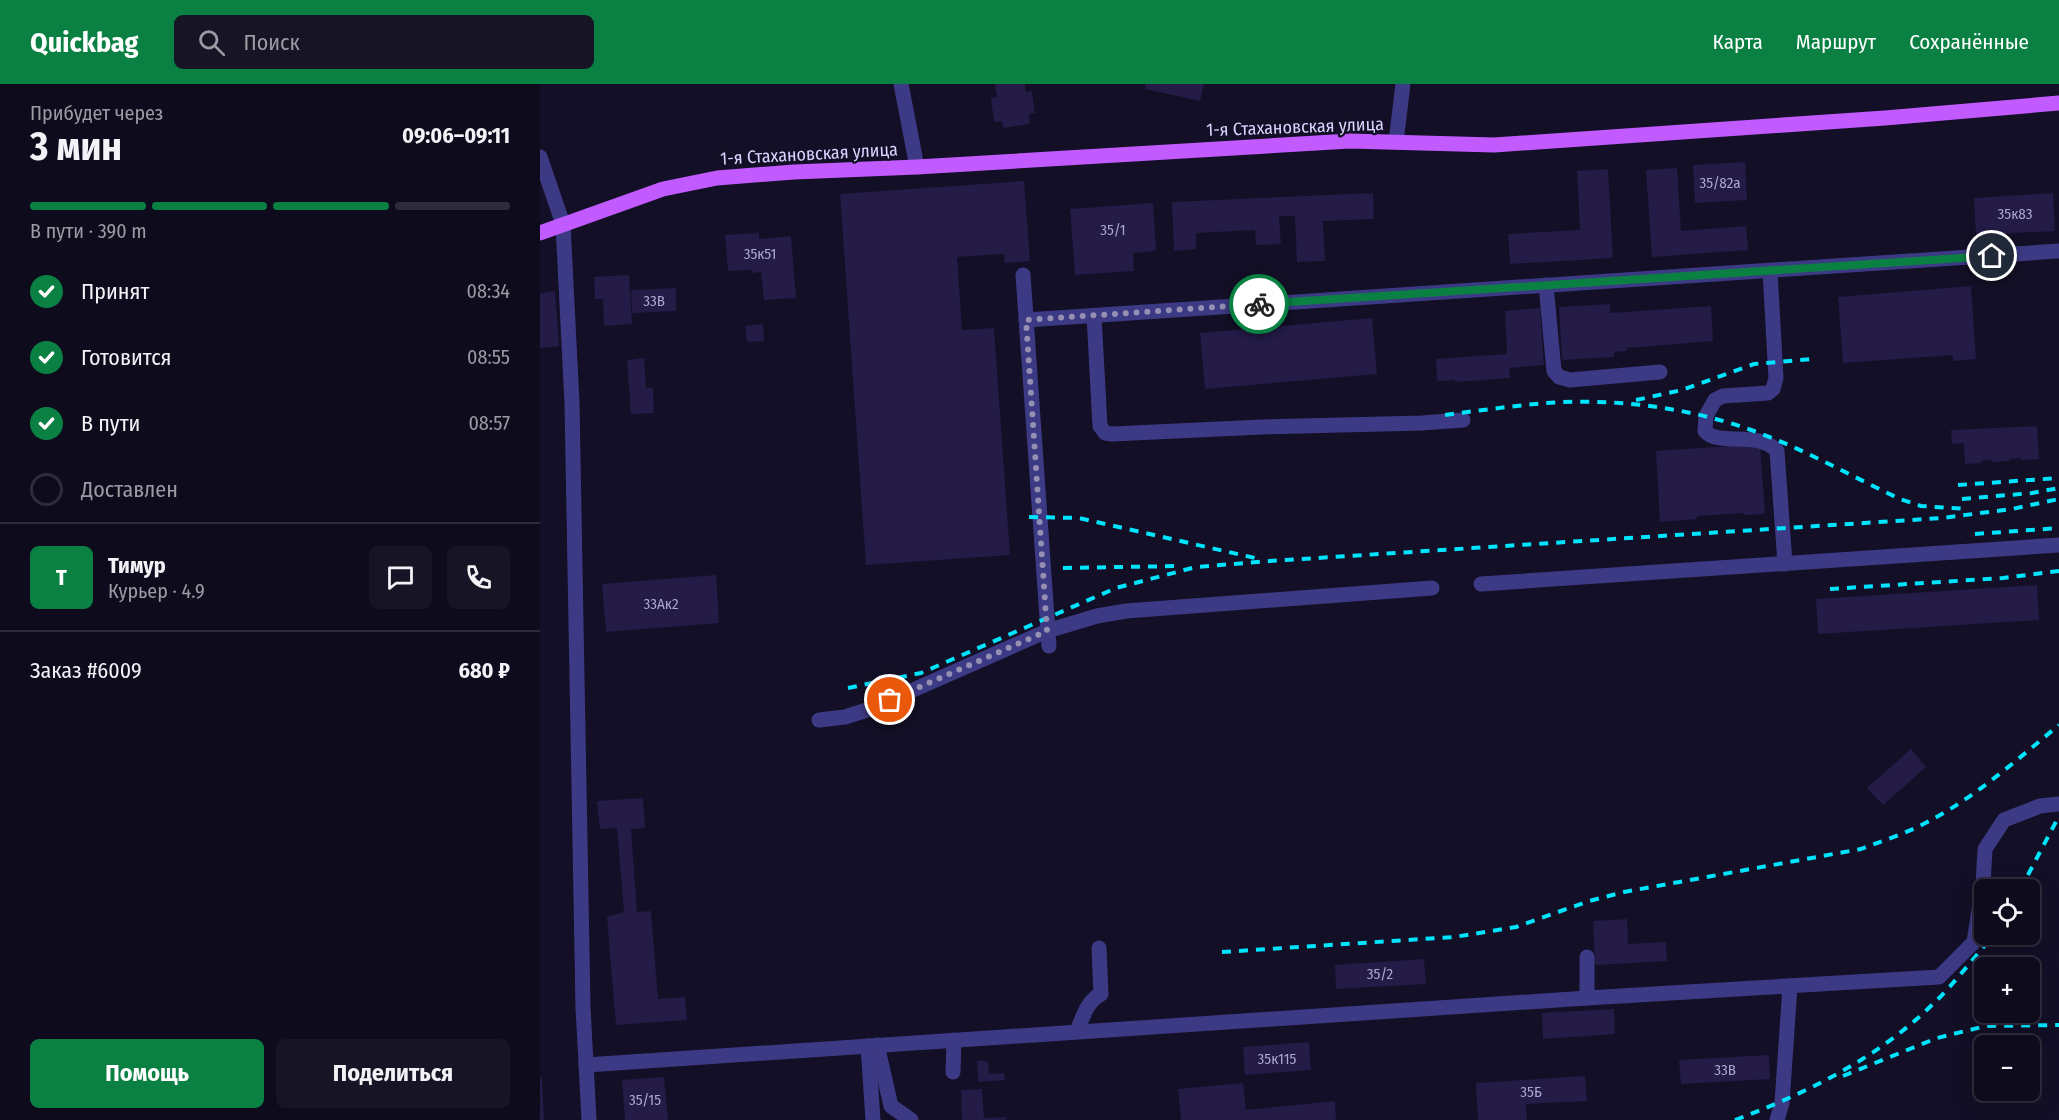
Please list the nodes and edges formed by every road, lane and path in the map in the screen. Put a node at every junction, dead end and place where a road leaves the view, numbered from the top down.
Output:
1 (901, 84) edge
2 (1403, 84) edge
3 (2059, 103) edge
4 (1396, 142) junction
5 (540, 157) edge
6 (917, 167) junction
7 (563, 224) junction
8 (540, 233) edge
9 (2059, 251) edge
10 (1770, 271) junction
11 (1023, 276) dead end
12 (1546, 285) junction
13 (1094, 315) junction
14 (1026, 320) junction
15 (1660, 372) dead end
16 (1463, 420) dead end
17 (2059, 545) edge
18 (1785, 564) junction
19 (1481, 584) dead end
20 (1432, 588) dead end
21 (1047, 631) junction
22 (1049, 646) dead end
23 (819, 720) dead end
24 (2059, 804) edge
25 (1099, 948) dead end
26 (1587, 957) dead end
27 (1790, 986) junction
28 (1587, 998) junction
29 (1077, 1031) junction
30 (954, 1040) junction
31 (872, 1045) junction
32 (586, 1065) junction
33 (953, 1072) dead end
34 (589, 1120) edge
35 (873, 1120) edge
36 (911, 1120) edge
37 (1777, 1120) edge

1 - 6 lane
2 - 4 lane
3 - 4 main road, 1-я Стахановская улица
4 - 6 main road, 1-я Стахановская улица
5 - 7 lane
6 - 7 main road, 1-я Стахановская улица
7 - 8 main road, 1-я Стахановская улица
7 - 32 lane
9 - 10 lane
10 - 12 lane
10 - 18 lane
11 - 14 lane
12 - 13 lane
12 - 15 lane
13 - 14 lane
13 - 16 lane
14 - 21 lane
17 - 18 lane
18 - 19 lane
20 - 21 lane
21 - 22 lane
21 - 23 lane
24 - 27 lane
25 - 29 lane
26 - 28 lane
27 - 28 lane
27 - 37 lane
28 - 29 lane
29 - 30 lane
30 - 31 lane
30 - 33 lane
31 - 32 lane
31 - 35 lane
31 - 36 lane
32 - 34 lane

